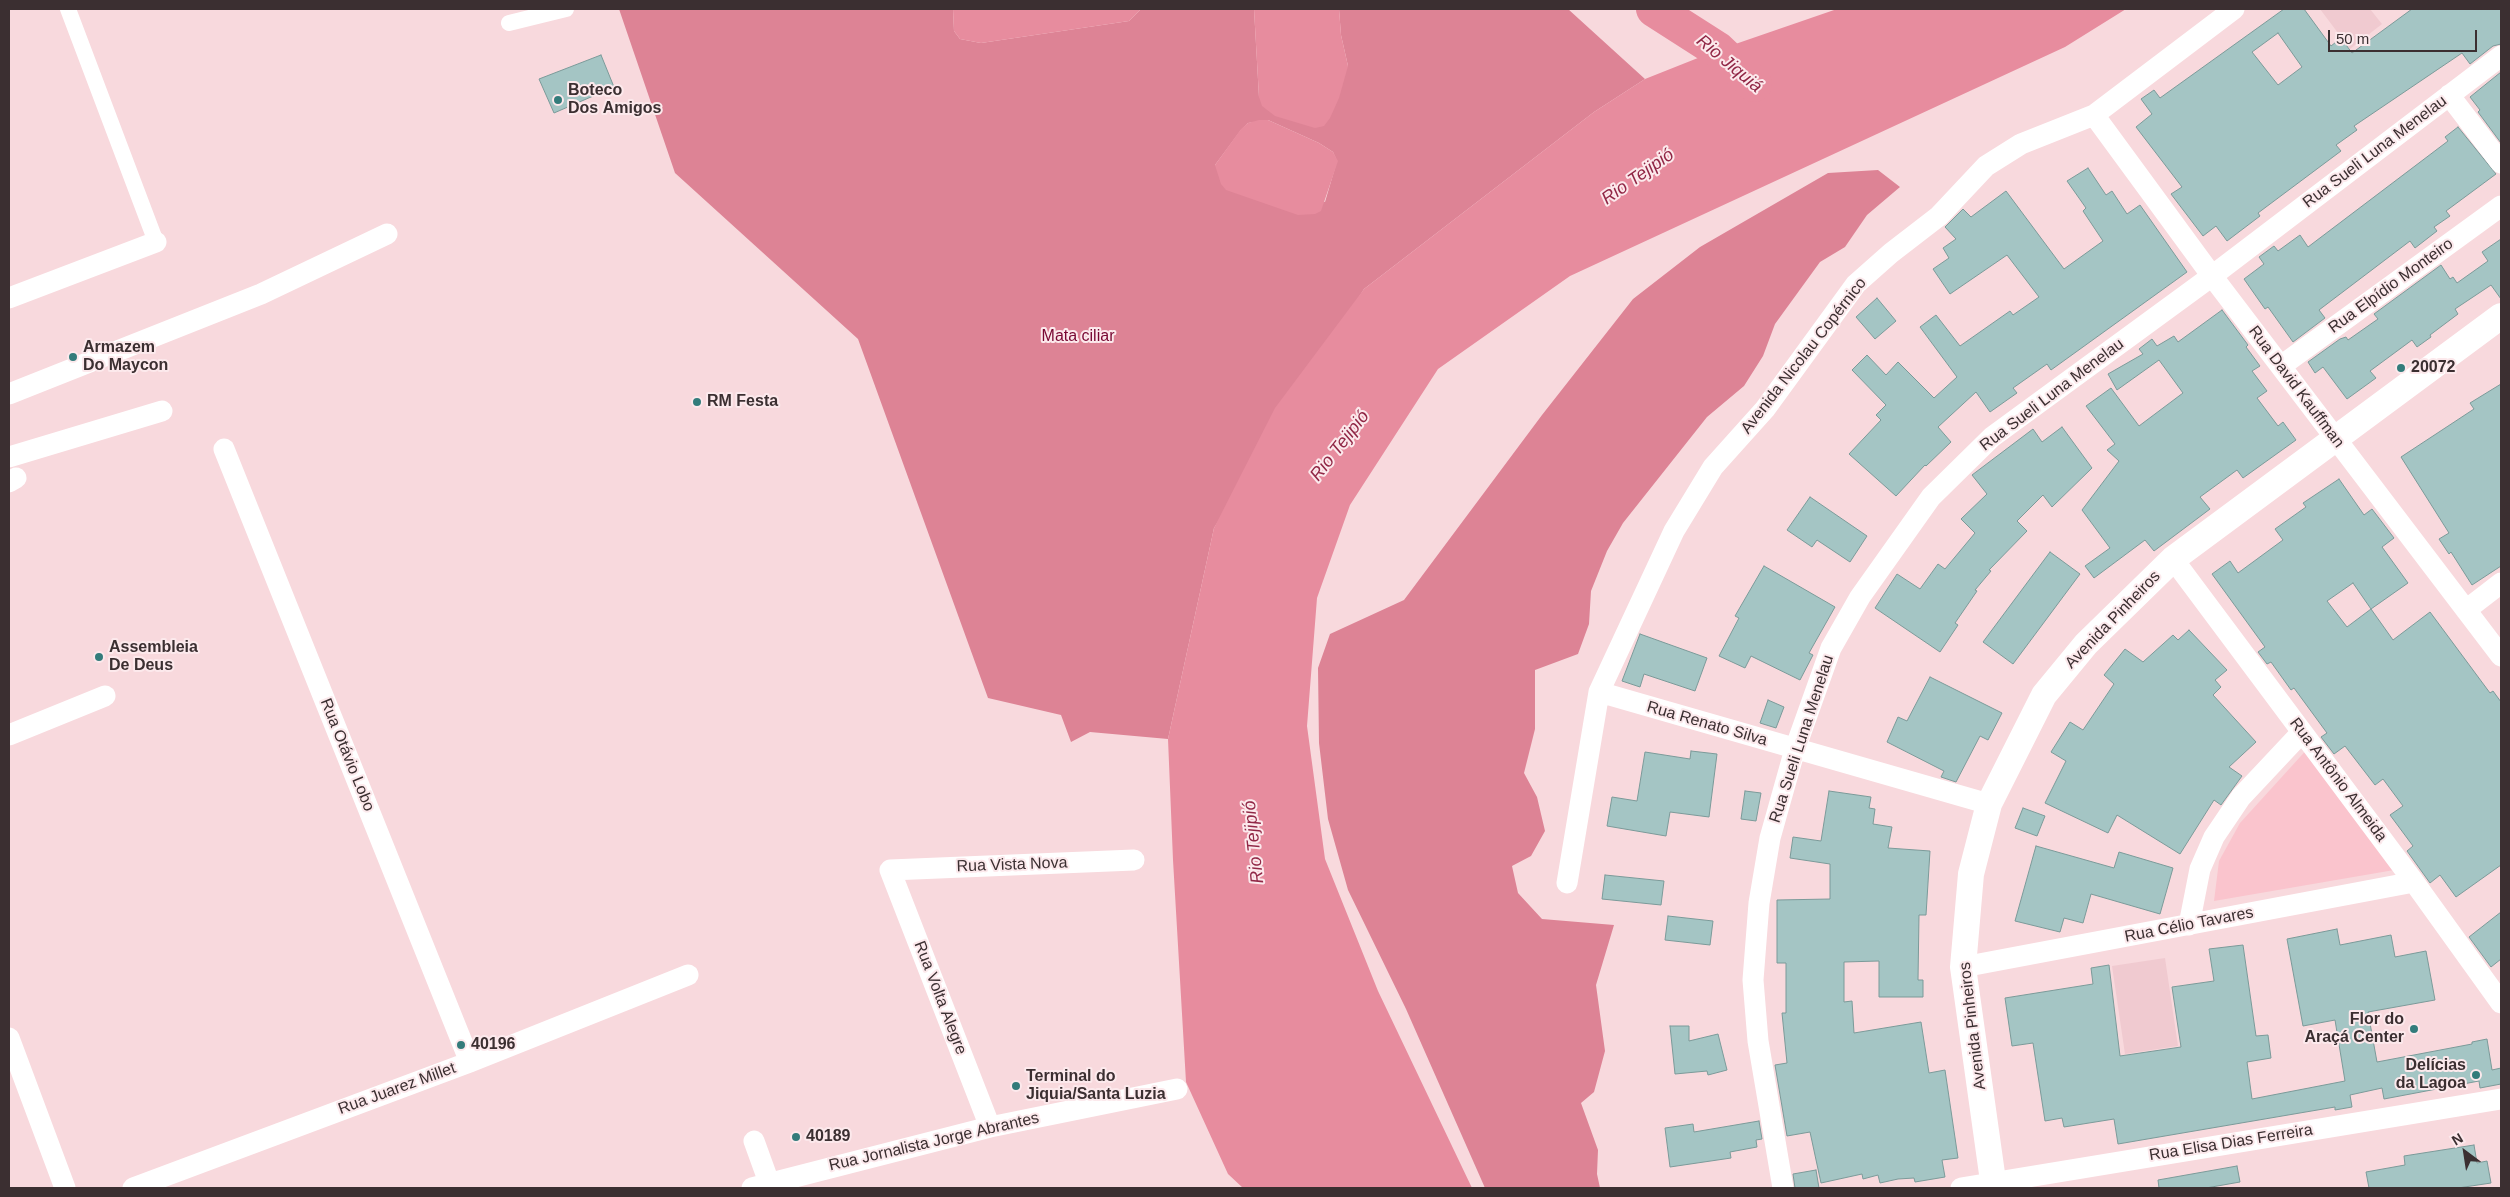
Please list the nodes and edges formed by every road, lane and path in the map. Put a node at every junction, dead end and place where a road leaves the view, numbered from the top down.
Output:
1 (68, 9) edge
2 (566, 9) edge
3 (2234, 9) edge
4 (509, 23) dead end
5 (2501, 56) edge
6 (2450, 95) junction
7 (2094, 115) junction
8 (2501, 163) edge
9 (2501, 206) edge
10 (387, 234) dead end
11 (156, 242) joint
12 (2212, 276) junction
13 (9, 298) edge
14 (2501, 316) edge
15 (2281, 366) junction
16 (9, 394) edge
17 (162, 411) dead end
18 (2336, 438) junction
19 (224, 449) dead end
20 (9, 457) edge
21 (2173, 559) junction
22 (2501, 583) edge
23 (2466, 610) junction
24 (2501, 656) edge
25 (1599, 692) junction
26 (105, 696) dead end
27 (2302, 732) junction
28 (9, 735) edge
29 (1795, 749) junction
30 (1989, 804) junction
31 (1134, 860) dead end
32 (890, 870) joint
33 (2414, 882) junction
34 (1567, 883) dead end
35 (2189, 926) junction
36 (1963, 968) junction
37 (688, 975) dead end
38 (2501, 1003) edge
39 (9, 1038) edge
40 (470, 1062) junction
41 (1177, 1089) dead end
42 (2501, 1099) edge
43 (990, 1127) junction
44 (754, 1141) dead end
45 (1994, 1185) edge
46 (764, 1186) edge
47 (64, 1188) edge
48 (133, 1188) edge
49 (1783, 1188) edge
50 (1961, 1188) edge

1 - 11 street
2 - 4 street
3 - 7 street, Avenida Nicolau Copérnico
5 - 6 street, Rua Sueli Luna Menelau
6 - 8 street
6 - 12 street, Rua Sueli Luna Menelau
7 - 12 street, Rua David Kauffman
7 - 25 street, Avenida Nicolau Copérnico
9 - 15 street, Rua Elpídio Monteiro
10 - 16 street
11 - 13 street
12 - 15 street, Rua David Kauffman
12 - 29 street, Rua Sueli Luna Menelau
14 - 18 street, Avenida Pinheiros
15 - 18 street, Rua David Kauffman
17 - 20 street
18 - 21 street, Avenida Pinheiros
18 - 23 street, Rua David Kauffman
19 - 40 street, Rua Otávio Lobo
21 - 27 street, Rua Antônio Almeida
21 - 30 street, Avenida Pinheiros
22 - 23 street
23 - 24 street, Rua David Kauffman
25 - 29 street, Rua Renato Silva
25 - 34 street, Avenida Nicolau Copérnico
26 - 28 street
27 - 33 street, Rua Antônio Almeida
27 - 35 street
29 - 30 street, Rua Renato Silva
29 - 49 street, Rua Sueli Luna Menelau
30 - 36 street, Avenida Pinheiros
31 - 32 street, Rua Vista Nova
32 - 43 street, Rua Volta Alegre
33 - 35 street, Rua Célio Tavares
33 - 38 street, Rua Antônio Almeida
35 - 36 street, Rua Célio Tavares
36 - 45 street, Avenida Pinheiros
37 - 40 street, Rua Juarez Millet
39 - 47 street
40 - 48 street, Rua Juarez Millet
41 - 43 street, Rua Jornalista Jorge Abrantes
42 - 45 street, Rua Elisa Dias Ferreira
43 - 46 street, Rua Jornalista Jorge Abrantes
44 - 46 street
45 - 50 street, Rua Elisa Dias Ferreira

